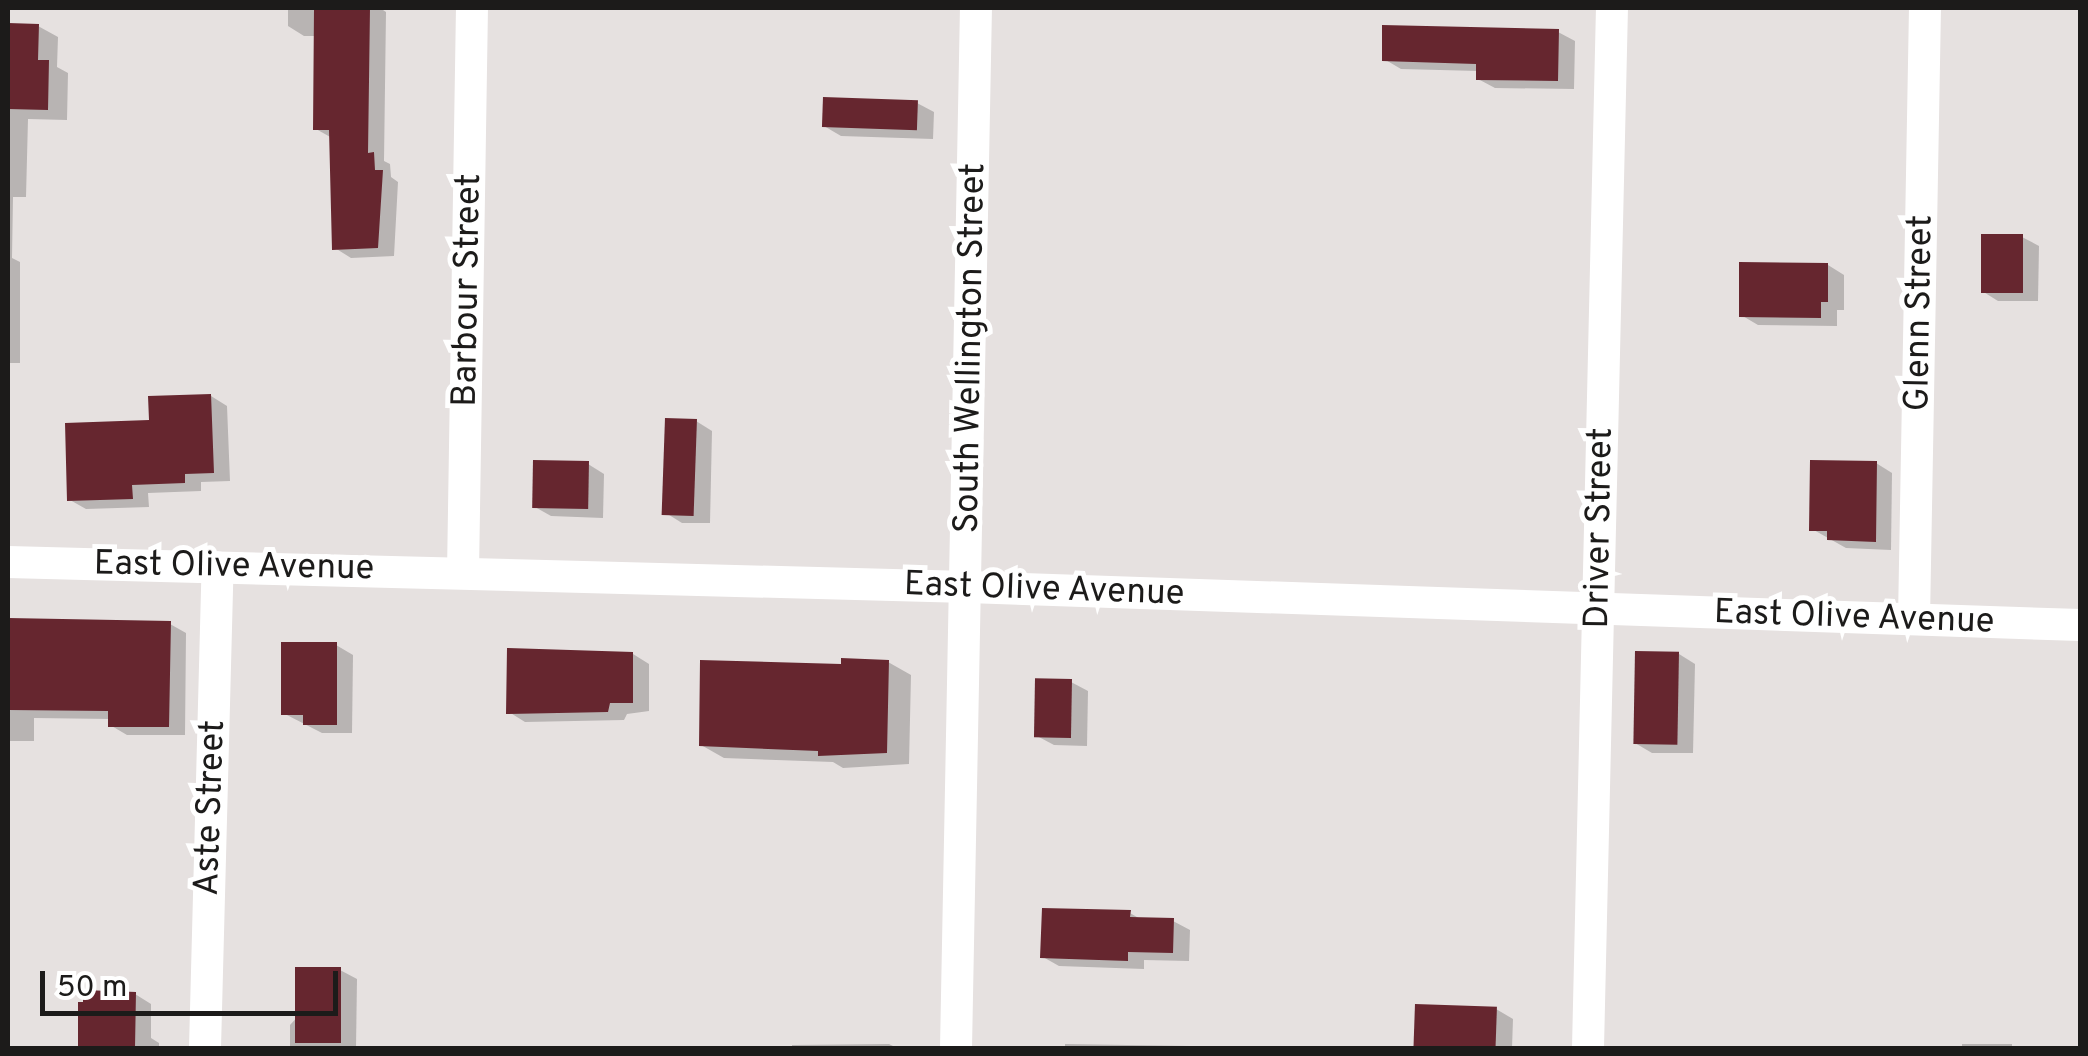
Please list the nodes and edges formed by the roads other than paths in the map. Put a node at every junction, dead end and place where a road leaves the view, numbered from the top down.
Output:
1 (472, 8) edge
2 (976, 8) edge
3 (1612, 8) edge
4 (1925, 8) edge
5 (8, 562) edge
6 (218, 568) junction
7 (463, 573) junction
8 (968, 586) junction
9 (1599, 610) junction
10 (1914, 620) junction
11 (2080, 625) edge
12 (205, 1048) edge
13 (956, 1048) edge
14 (1588, 1048) edge

1 - 7 street, Barbour Street
2 - 8 street, South Wellington Street
3 - 9 street, Driver Street
4 - 10 street, Glenn Street
5 - 6 street, East Olive Avenue
6 - 7 street, East Olive Avenue
6 - 12 street, Aste Street
7 - 8 street, East Olive Avenue
8 - 9 street, East Olive Avenue
8 - 13 street, South Wellington Street
9 - 10 street, East Olive Avenue
9 - 14 street, Driver Street
10 - 11 street, East Olive Avenue

